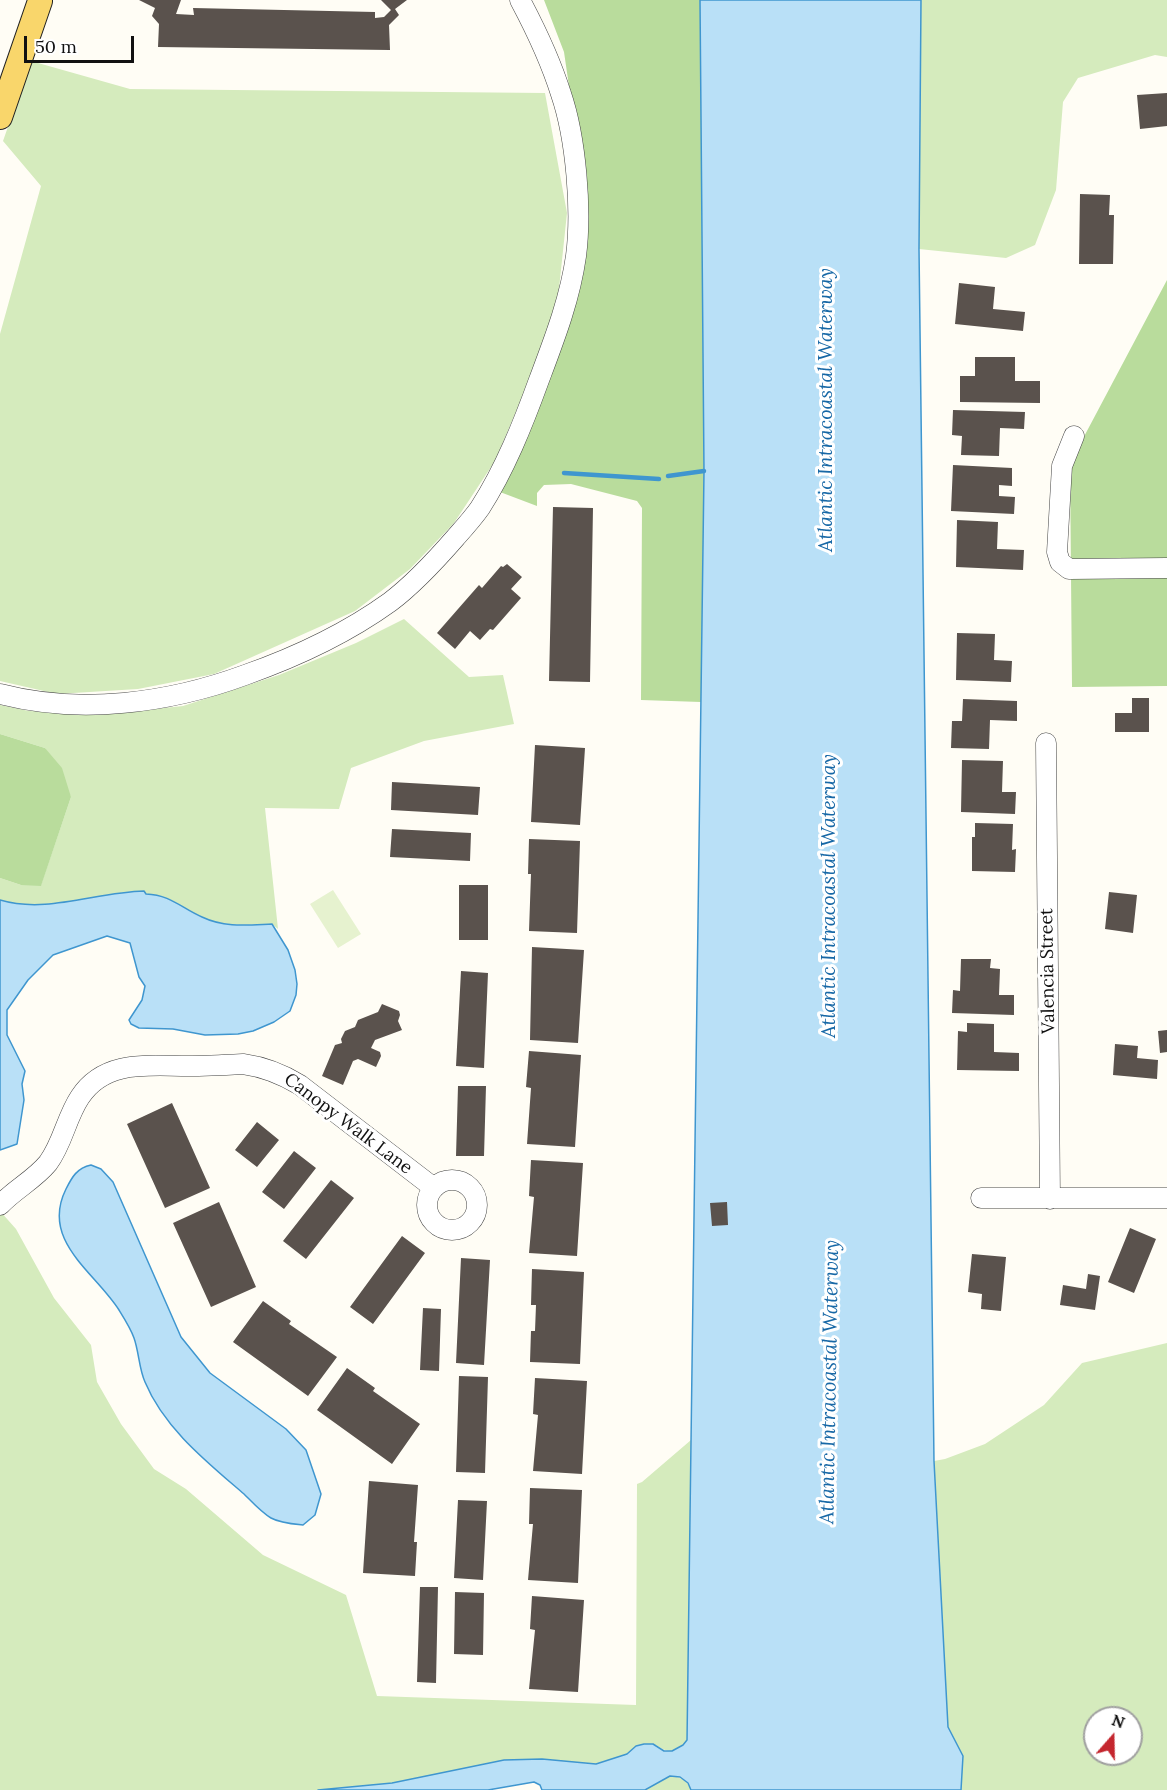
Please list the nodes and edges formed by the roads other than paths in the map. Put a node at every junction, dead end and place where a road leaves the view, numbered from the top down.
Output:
1 (520, 0) edge
2 (535, 0) edge
3 (40, 1) edge
4 (0, 78) edge
5 (562, 96) junction
6 (0, 117) edge
7 (1074, 436) dead end
8 (1167, 568) edge
9 (0, 694) edge
10 (1046, 743) dead end
11 (434, 1188) dead end
12 (981, 1198) dead end
13 (1167, 1198) edge
14 (1050, 1199) junction
15 (0, 1205) edge

1 - 5 street
2 - 5 street
3 - 4 main road
3 - 6 main road
5 - 9 street
7 - 8 street
10 - 14 street, Valencia Street
11 - 15 street, Canopy Walk Lane
12 - 14 street
13 - 14 street

